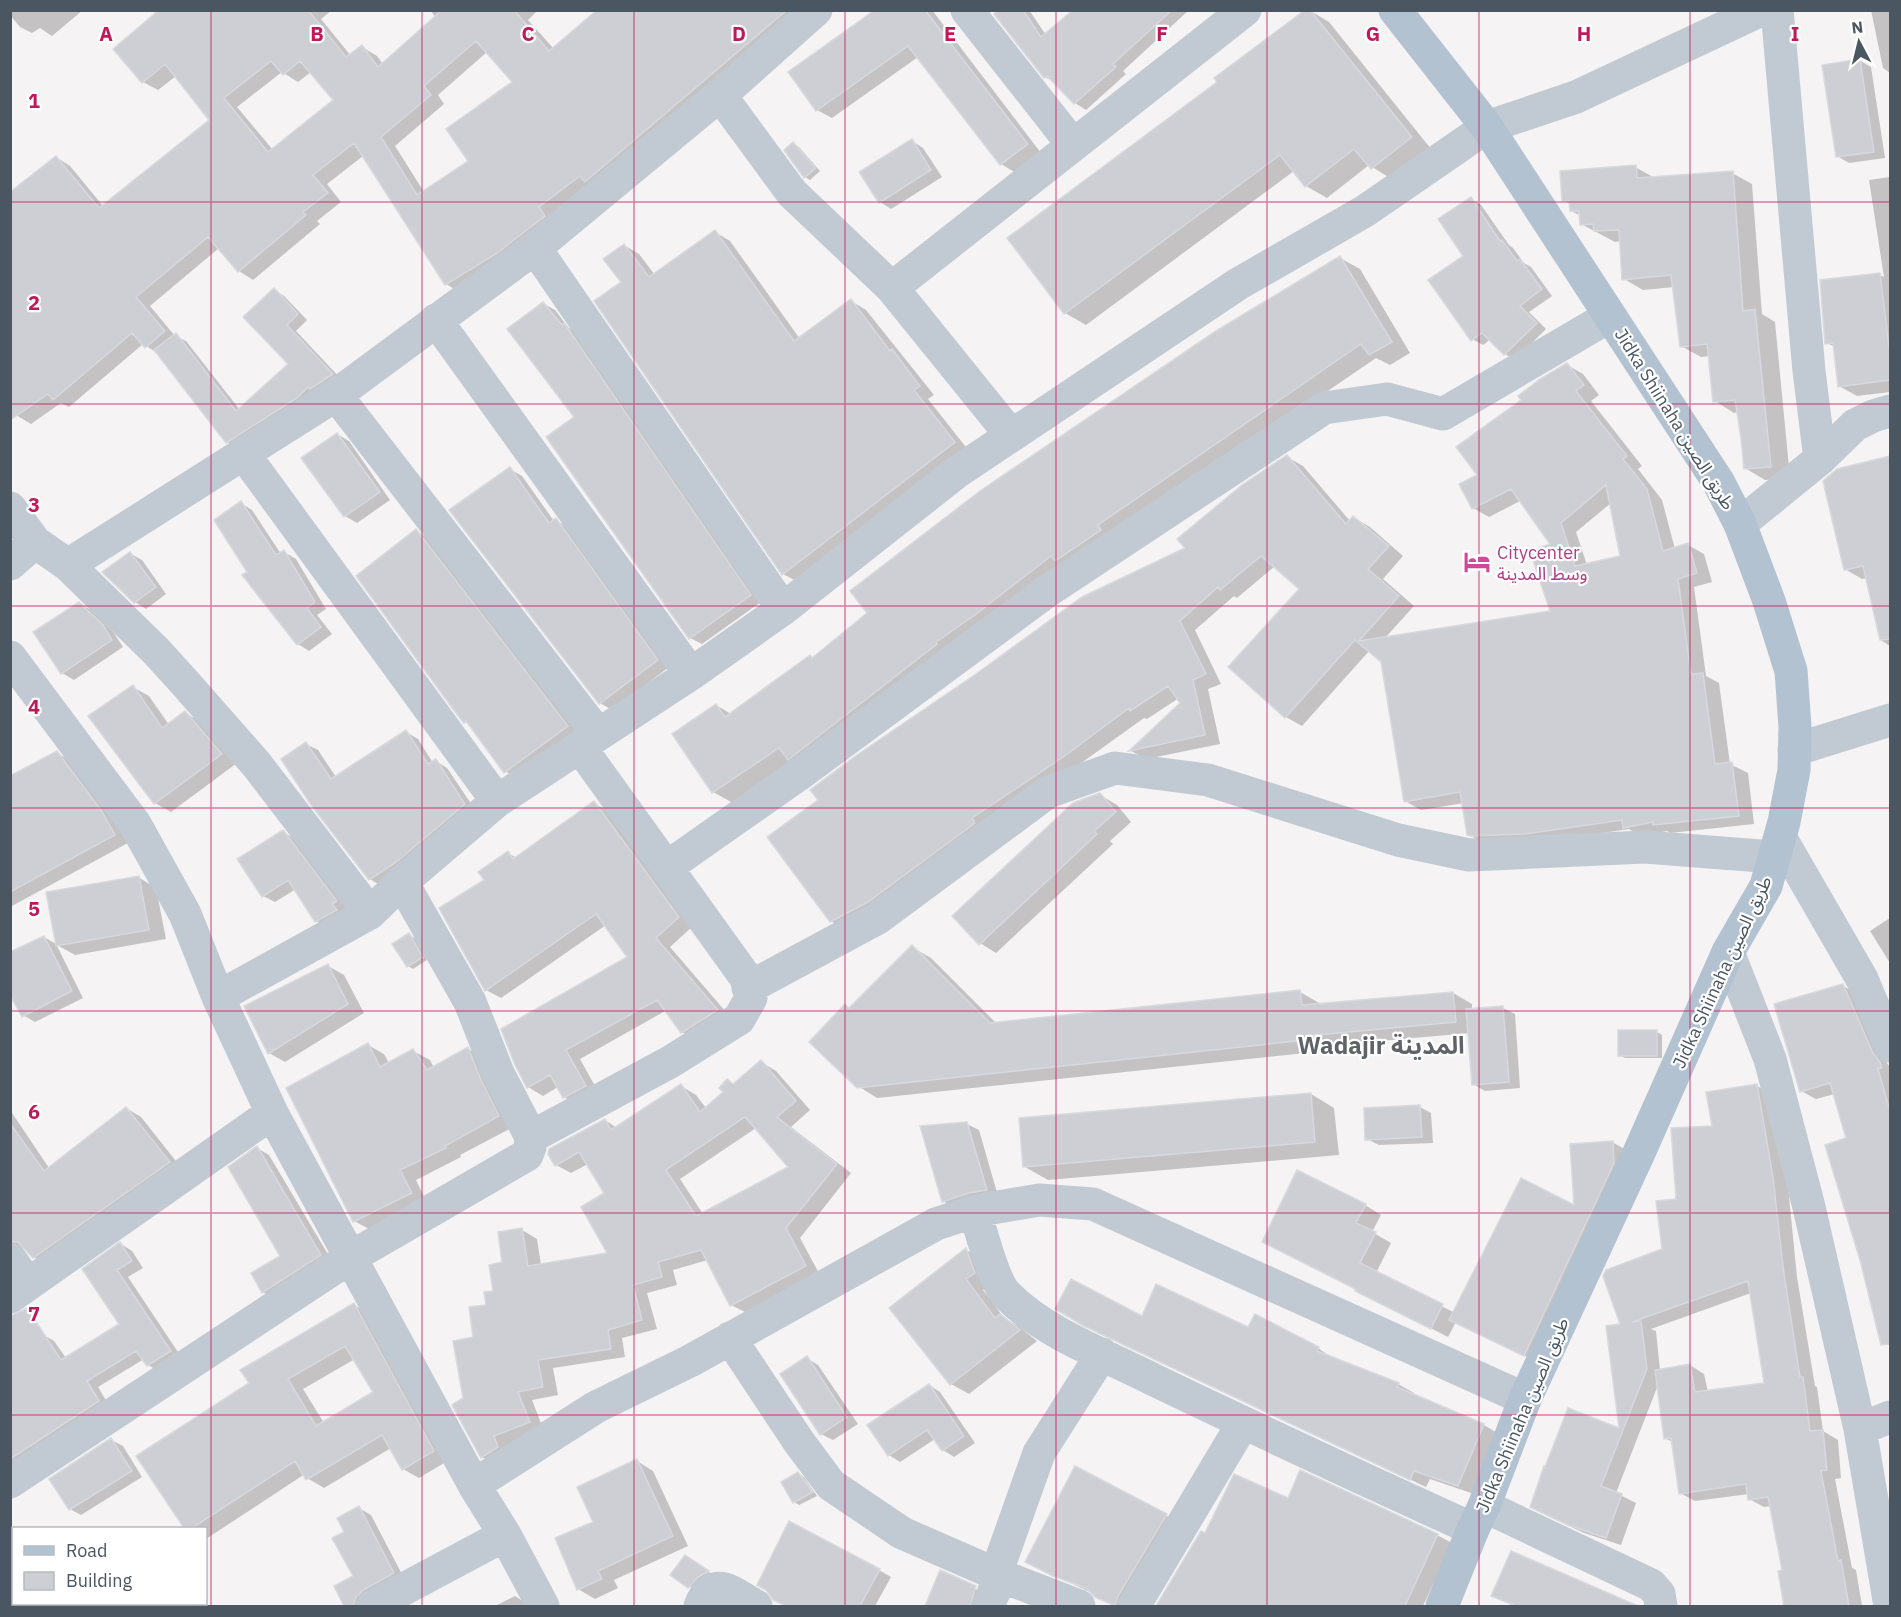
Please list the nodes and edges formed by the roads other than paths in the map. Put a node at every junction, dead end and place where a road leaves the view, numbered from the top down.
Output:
1 (816, 10) edge
2 (967, 10) edge
3 (1245, 10) edge
4 (1395, 10) edge
5 (1761, 10) edge
6 (1777, 10) edge
7 (720, 95) junction
8 (1486, 127) junction
9 (1073, 146) junction
10 (535, 248) junction
11 (892, 288) junction
12 (1610, 316) junction
13 (436, 320) junction
14 (336, 395) junction
15 (1890, 411) edge
16 (1011, 435) junction
17 (243, 453) junction
18 (1820, 459) junction
19 (10, 508) edge
20 (1740, 524) junction
21 (35, 542) junction
22 (10, 564) edge
23 (68, 565) junction
24 (783, 609) junction
25 (10, 657) edge
26 (691, 674) junction
27 (1890, 720) edge
28 (589, 741) junction
29 (1794, 750) junction
30 (497, 801) junction
31 (1777, 847) junction
32 (667, 867) junction
33 (402, 882) junction
34 (370, 913) junction
35 (1728, 952) junction
36 (748, 988) junction
37 (218, 997) junction
38 (1890, 1046) edge
39 (272, 1113) junction
40 (531, 1137) junction
41 (975, 1211) junction
42 (351, 1257) junction
43 (16, 1280) edge
44 (729, 1338) junction
45 (1102, 1354) junction
46 (1525, 1399) junction
47 (1890, 1417) edge
48 (1244, 1423) junction
49 (1860, 1429) junction
50 (10, 1482) edge
51 (474, 1485) junction
52 (1478, 1518) junction
53 (505, 1535) junction
54 (996, 1574) junction
55 (1889, 1602) edge
56 (372, 1606) edge
57 (543, 1606) edge
58 (700, 1606) edge
59 (756, 1606) edge
60 (988, 1606) edge
61 (1079, 1606) edge
62 (1134, 1606) edge
63 (1442, 1606) edge
64 (1661, 1606) edge

1 - 7 street
2 - 9 street
3 - 9 street
4 - 8 main road, Jidka Shiinaha طريق الصين
5 - 8 street
6 - 18 street
7 - 10 street
7 - 11 street
8 - 12 main road, Jidka Shiinaha طريق الصين
8 - 16 street
9 - 11 street
10 - 13 street
10 - 24 street
11 - 16 street
12 - 20 main road, Jidka Shiinaha طريق الصين
12 - 32 street
13 - 14 street
13 - 26 street
14 - 17 street
14 - 28 street
15 - 18 street
16 - 24 street
17 - 23 street
17 - 30 street
18 - 20 street
19 - 21 street
20 - 29 main road, Jidka Shiinaha طريق الصين
21 - 22 street
21 - 23 street
23 - 34 street
24 - 26 street
25 - 37 street
26 - 28 street
27 - 29 street
28 - 30 street
28 - 32 street
29 - 31 main road, Jidka Shiinaha طريق الصين
30 - 33 street
31 - 35 main road, Jidka Shiinaha طريق الصين
31 - 36 street
31 - 38 street
32 - 36 street
33 - 34 street
33 - 40 street
34 - 37 street
35 - 46 main road, Jidka Shiinaha طريق الصين
35 - 49 street
36 - 40 street
37 - 39 street
39 - 42 street
39 - 43 street
40 - 42 street
41 - 44 street
41 - 45 street
41 - 46 street
42 - 50 street
42 - 51 street
44 - 51 street
44 - 54 street
45 - 48 street
45 - 54 street
46 - 52 main road, Jidka Shiinaha طريق الصين
47 - 49 street
48 - 52 street
48 - 62 street
49 - 55 street
51 - 53 street
52 - 63 main road, Jidka Shiinaha طريق الصين
52 - 64 street
53 - 56 street
53 - 57 street
54 - 60 street
54 - 61 street
58 - 59 street

